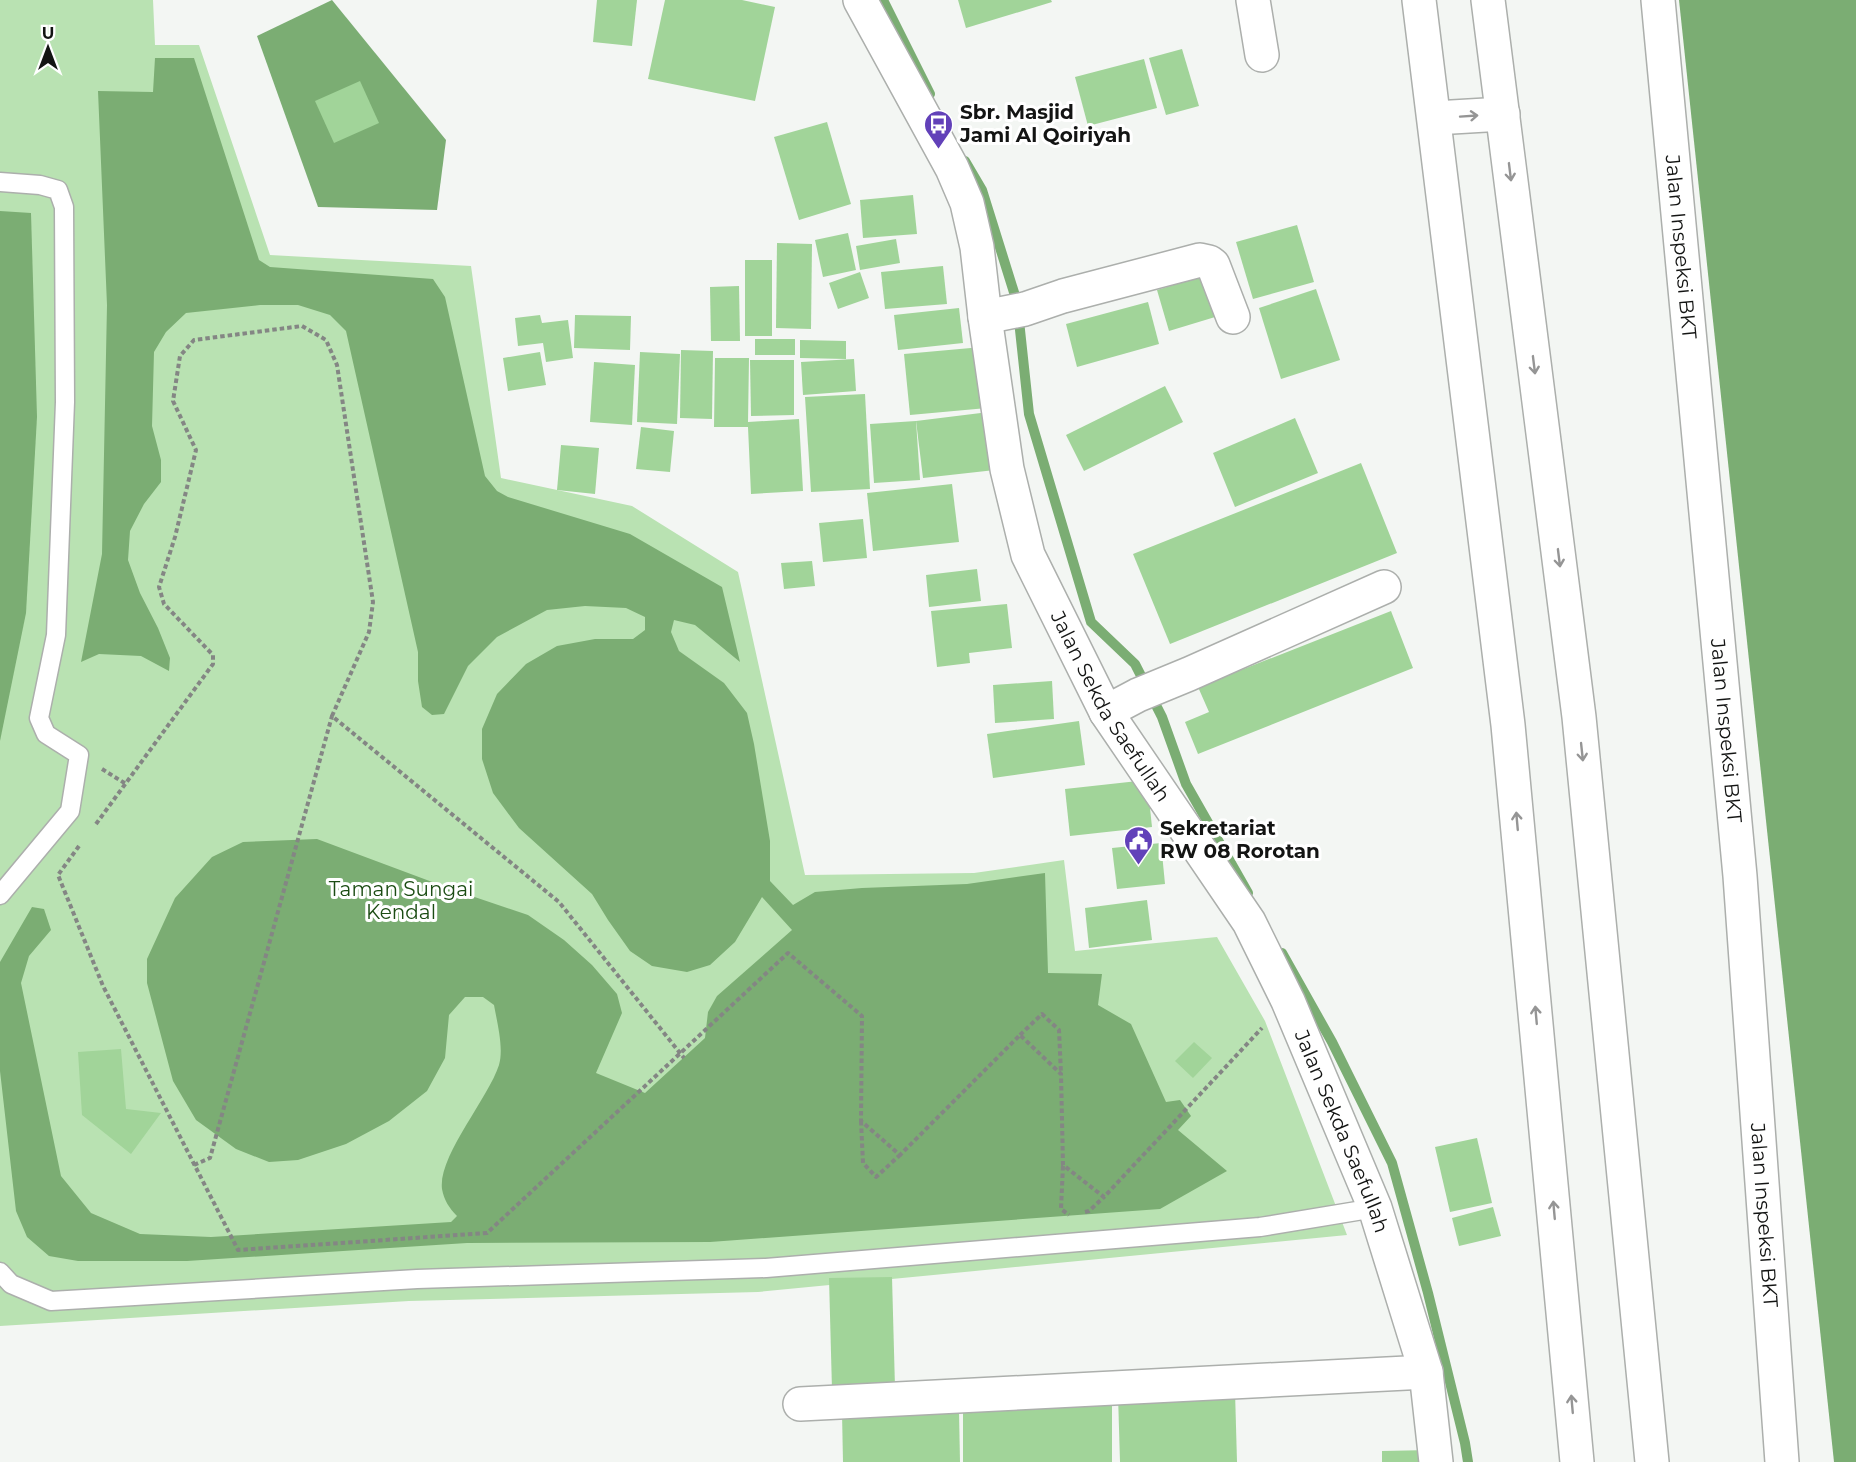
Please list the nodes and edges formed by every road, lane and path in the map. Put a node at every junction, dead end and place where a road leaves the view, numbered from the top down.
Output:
1 (1253, 0) edge
2 (1419, 0) edge
3 (1488, 0) edge
4 (1658, 0) edge
5 (871, 4) edge
6 (1262, 55) dead end
7 (1503, 114) junction
8 (1435, 118) junction
9 (0, 182) edge
10 (1003, 314) junction
11 (1233, 317) dead end
12 (1384, 587) dead end
13 (1106, 712) junction
14 (332, 716) junction
15 (92, 829) dead end
16 (85, 838) dead end
17 (0, 895) edge
18 (1288, 1001) junction
19 (1020, 1035) junction
20 (680, 1052) junction
21 (684, 1058) dead end
22 (1061, 1074) junction
23 (861, 1121) junction
24 (900, 1155) junction
25 (194, 1165) junction
26 (1063, 1165) junction
27 (1104, 1197) junction
28 (1375, 1208) junction
29 (0, 1272) edge
30 (1426, 1372) junction
31 (800, 1404) dead end
32 (1436, 1462) edge
33 (1577, 1462) edge
34 (1652, 1462) edge
35 (1782, 1462) edge

1 - 6 street
2 - 8 street
3 - 7 street
4 - 35 street, Jalan Inspeksi BKT
5 - 10 street, Jalan Sekda Saefullah
8 -> 7 street
7 -> 34 street
33 -> 8 street
9 - 17 lane
10 - 11 street
10 - 13 street, Jalan Sekda Saefullah
12 - 13 street
13 - 18 street, Jalan Sekda Saefullah
14 - 15 path
14 - 20 path
14 - 25 path
16 - 25 path
18 - 27 path
18 - 28 street, Jalan Sekda Saefullah
19 - 22 path
19 - 22 path
19 - 24 path
20 - 21 path
20 - 23 path
20 - 25 path
22 - 26 path
23 - 24 path
23 - 24 path
26 - 27 path
26 - 27 path
28 - 29 lane
28 - 30 street, Jalan Sekda Saefullah
30 - 31 street
30 - 32 street, Jalan Sekda Saefullah

